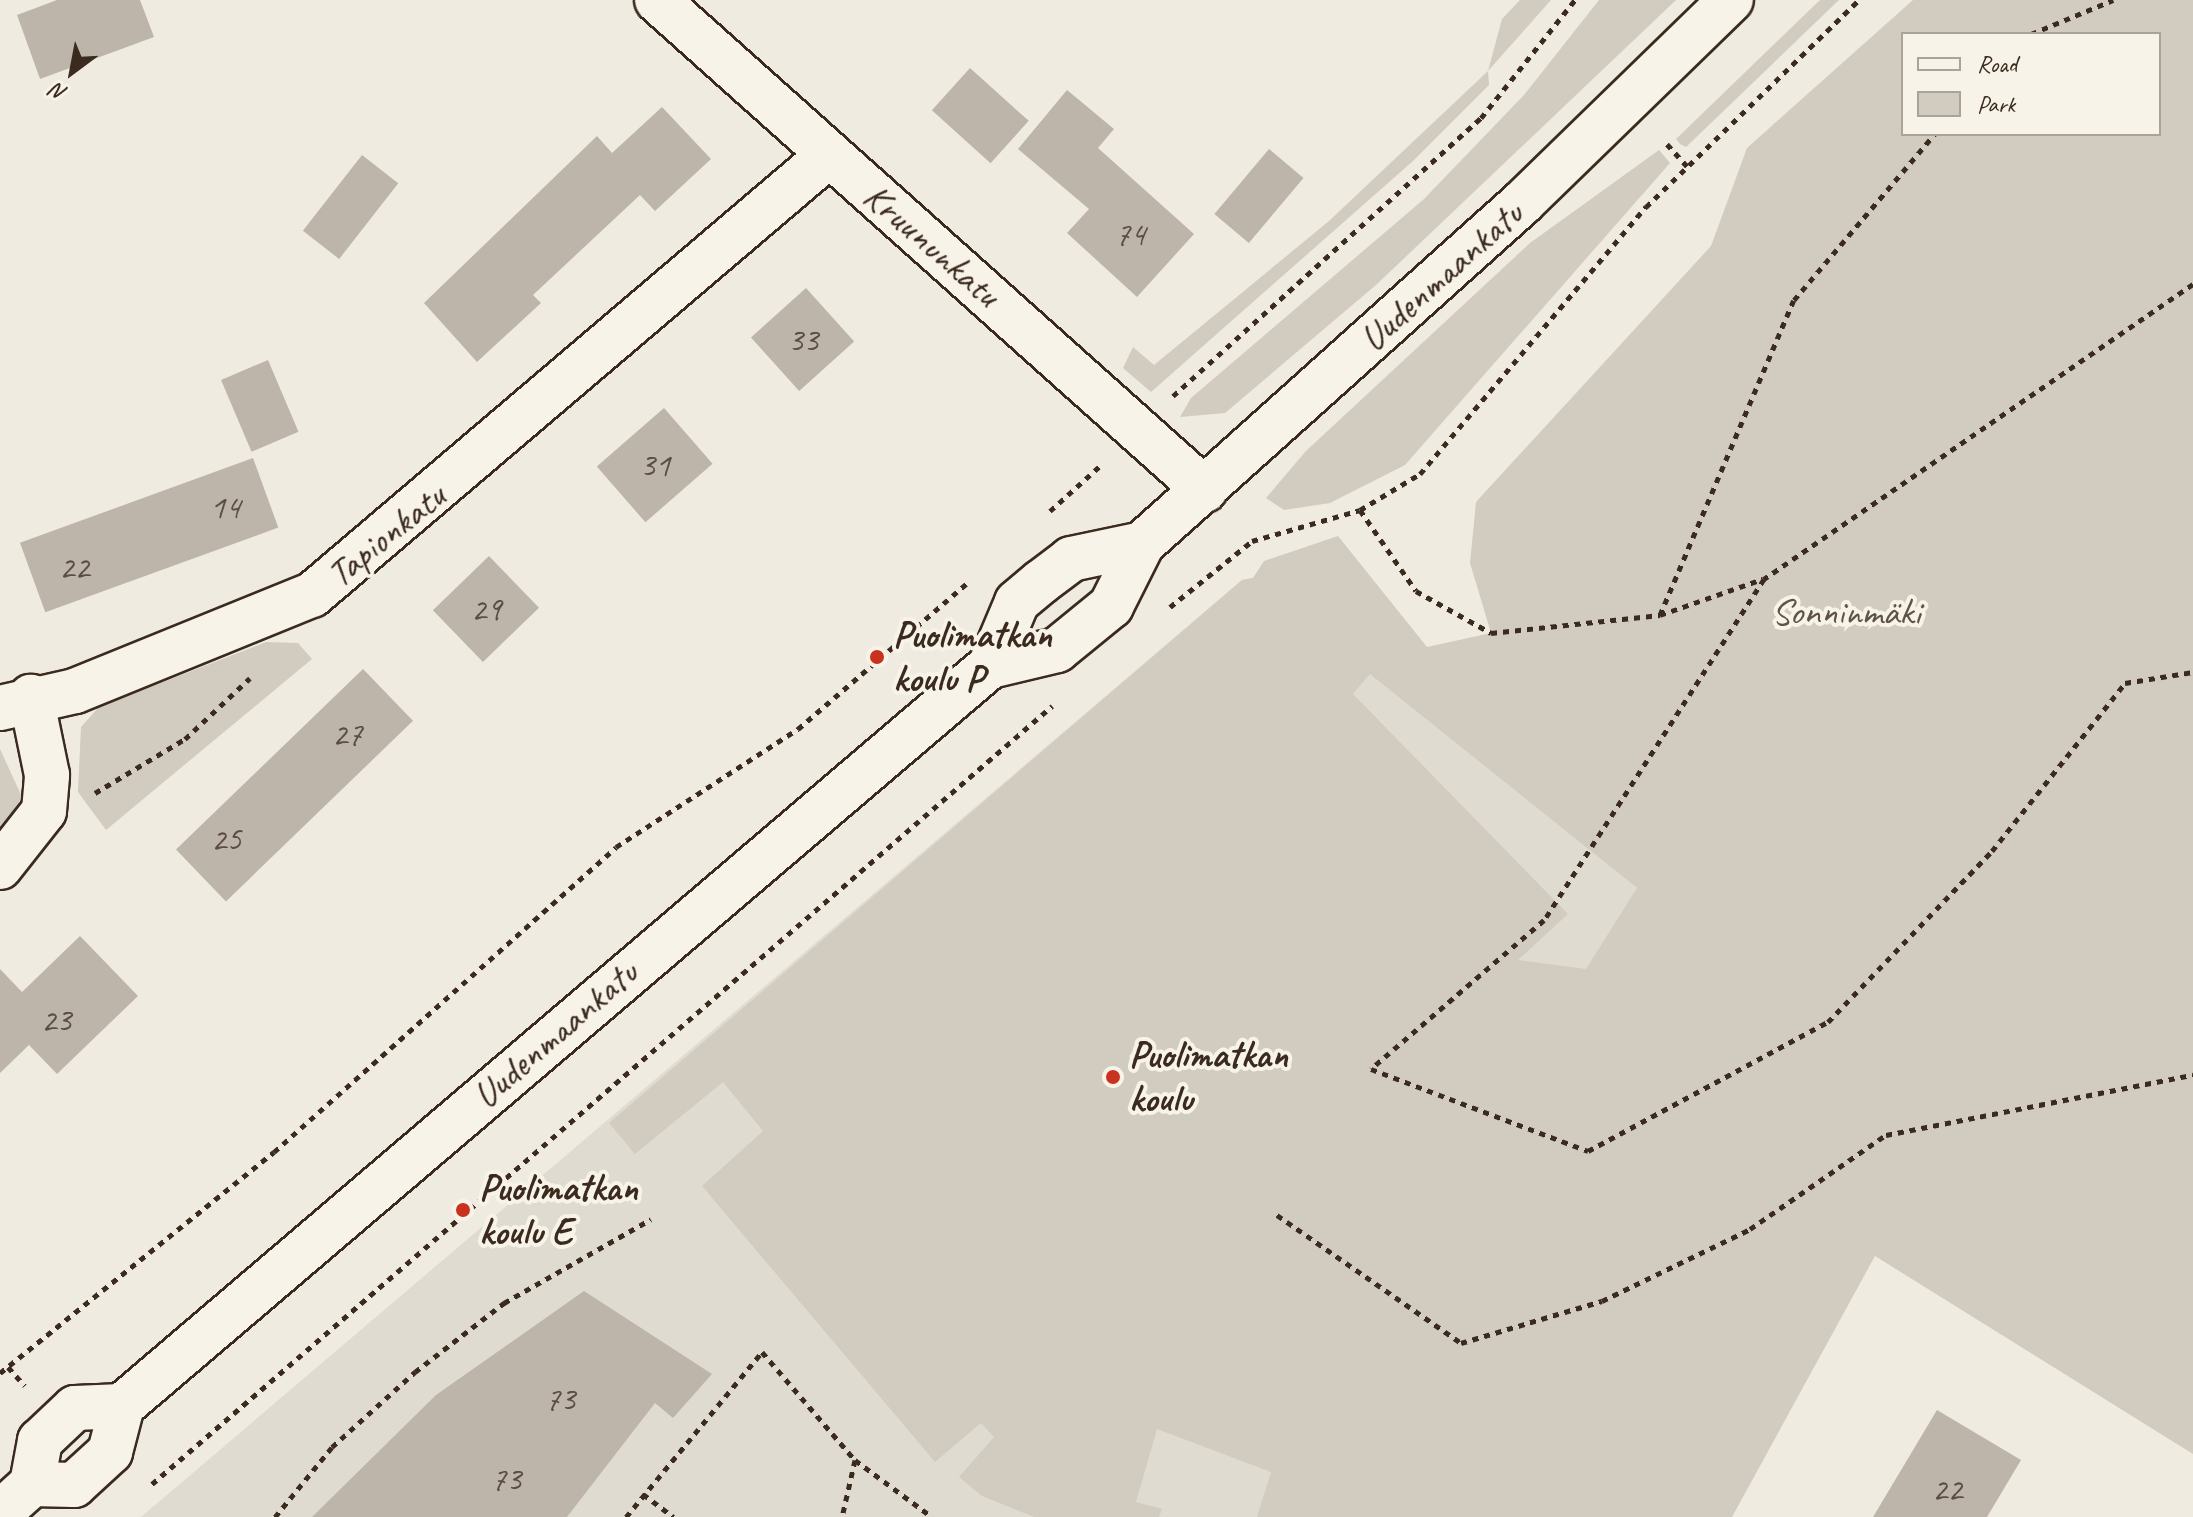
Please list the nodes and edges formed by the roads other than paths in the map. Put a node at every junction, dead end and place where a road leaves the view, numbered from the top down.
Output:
1 (657, 0) edge
2 (1731, 0) edge
3 (829, 155) junction
4 (1205, 490) junction
5 (1142, 544) junction
6 (990, 666) junction
7 (15, 702) edge
8 (0, 867) edge
9 (122, 1406) junction
10 (32, 1484) junction
11 (0, 1513) edge

1 - 3 main road, Kruununkatu
2 - 4 main road, Uudenmaankatu
3 - 4 main road, Kruununkatu
3 - 7 main road, Tapionkatu
4 - 5 main road, Uudenmaankatu
5 - 6 main road, Uudenmaankatu
5 - 6 main road, Uudenmaankatu
6 - 9 main road, Uudenmaankatu
7 - 8 main road, Tapionkatu
9 - 10 main road
9 - 10 main road
10 - 11 main road

